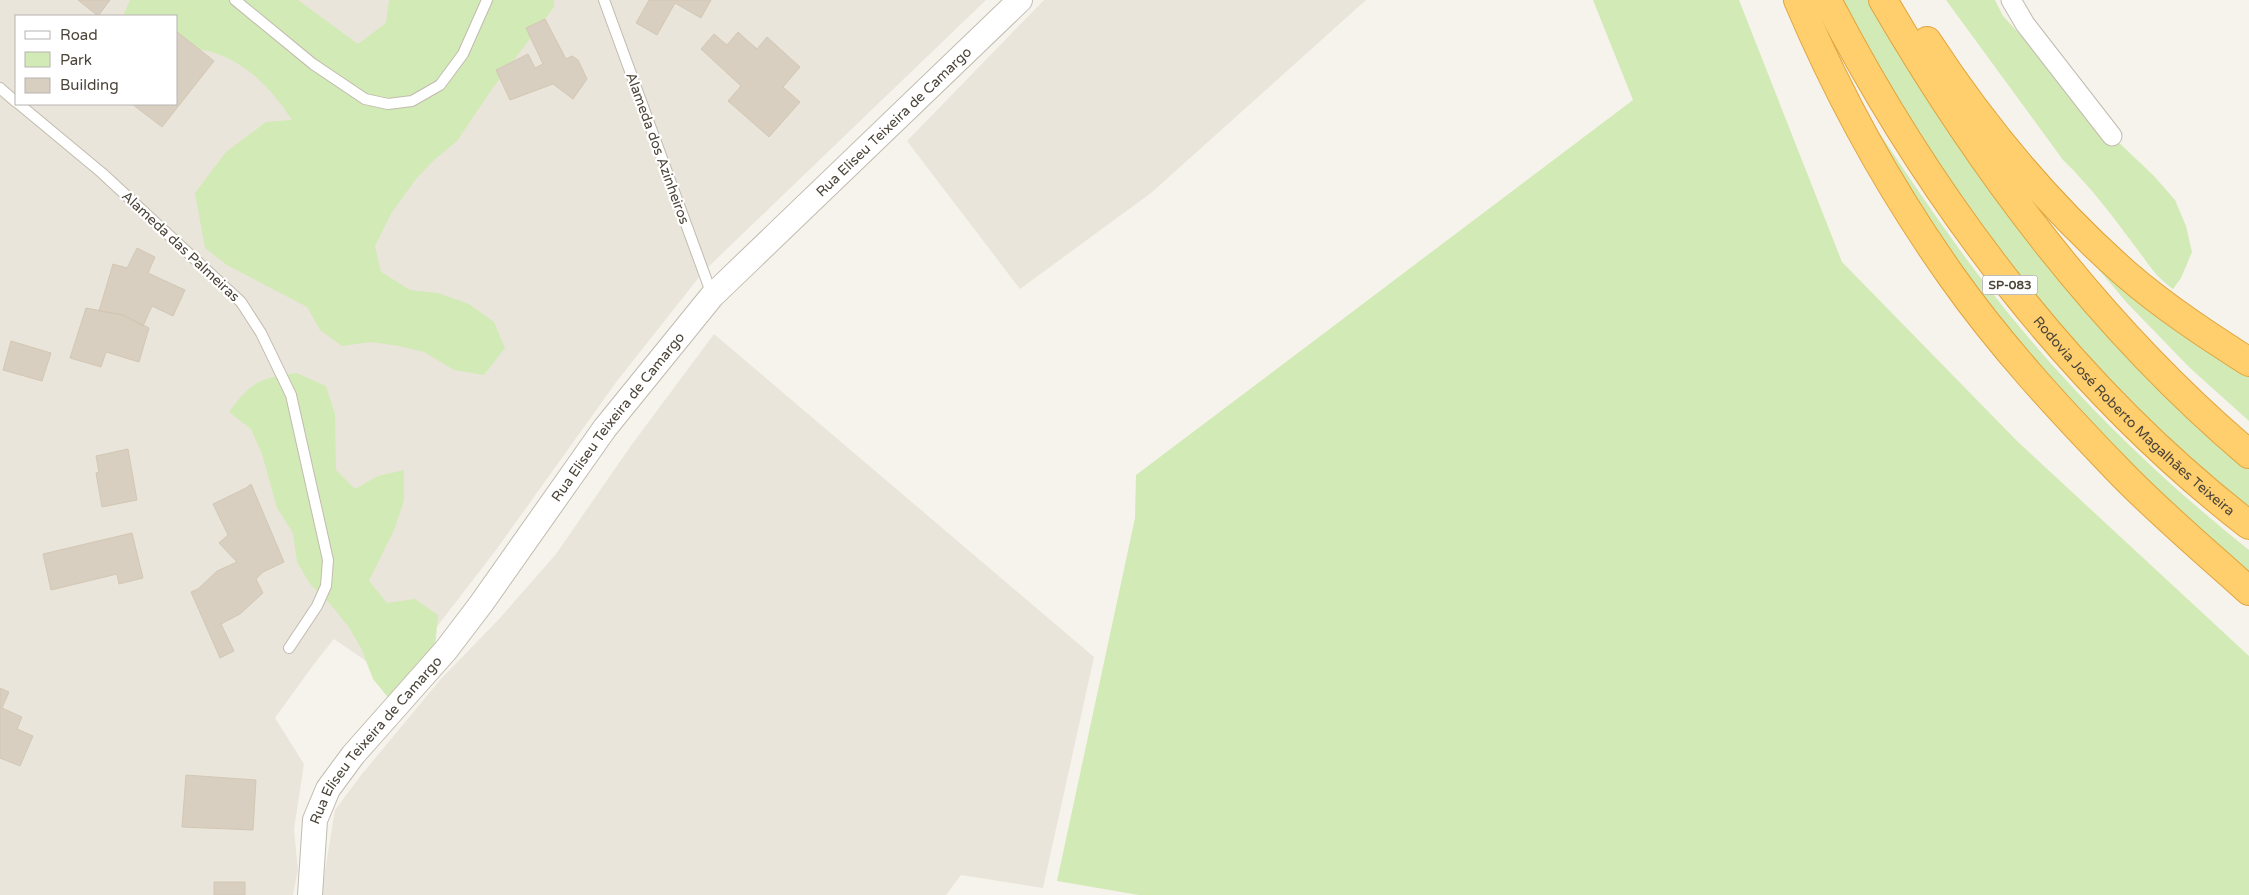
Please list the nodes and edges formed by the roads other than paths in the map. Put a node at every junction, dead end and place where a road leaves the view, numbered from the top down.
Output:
1 (235, 0) edge
2 (487, 0) edge
3 (604, 0) edge
4 (1020, 0) edge
5 (1798, 0) edge
6 (1827, 0) edge
7 (1882, 0) edge
8 (1901, 0) edge
9 (2011, 0) edge
10 (0, 88) edge
11 (15, 101) edge
12 (19, 105) edge
13 (2112, 136) dead end
14 (712, 296) junction
15 (2249, 362) edge
16 (2249, 454) edge
17 (2249, 525) edge
18 (2249, 591) edge
19 (289, 648) dead end
20 (310, 895) edge

1 - 2 lane
3 - 14 lane, Alameda dos Azinheiros
4 - 14 street, Rua Eliseu Teixeira de Camargo
5 - 18 highway
6 - 17 highway, Rodovia José Roberto Magalhães Teixeira / SP-083
7 - 16 highway
8 - 15 highway
9 - 13 street
10 - 11 lane, Alameda das Palmeiras
12 - 19 lane, Alameda das Palmeiras
14 - 20 street, Rua Eliseu Teixeira de Camargo

